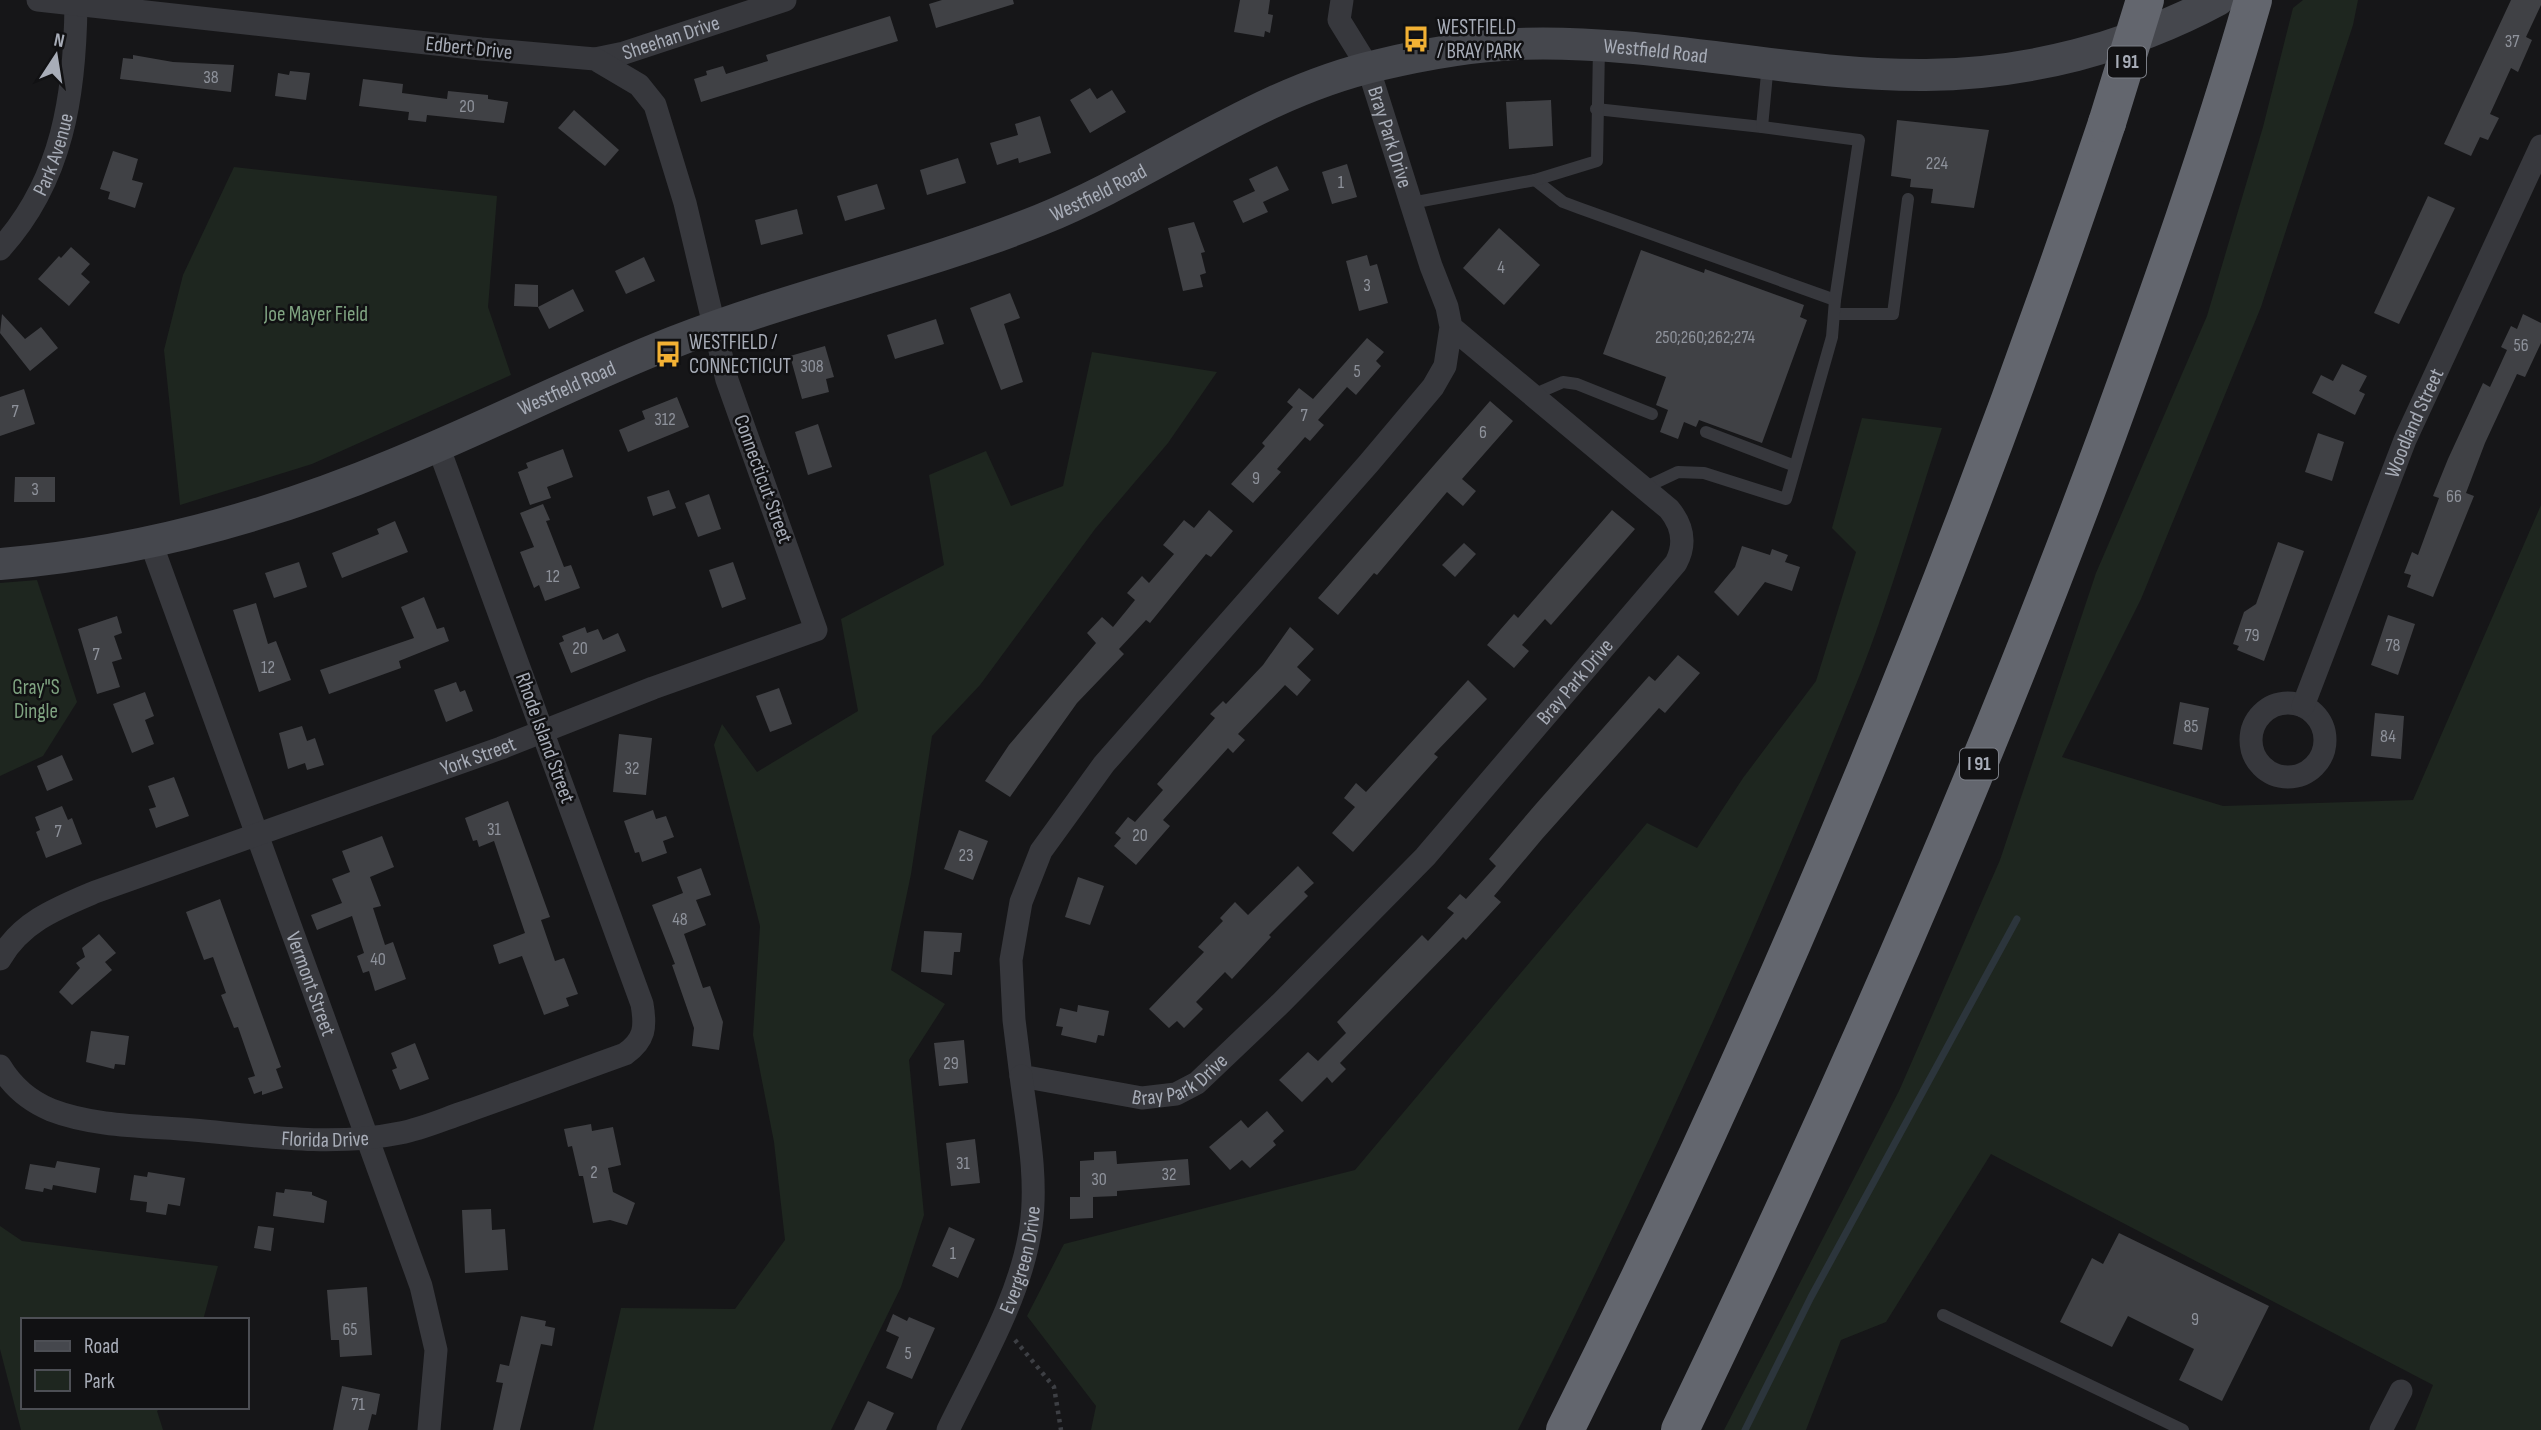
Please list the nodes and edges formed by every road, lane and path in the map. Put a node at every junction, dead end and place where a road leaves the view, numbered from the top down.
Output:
1 (38, 0) edge
2 (785, 0) edge
3 (1342, 0) edge
4 (2145, 0) edge
5 (2218, 0) edge
6 (2253, 0) edge
7 (76, 4) junction
8 (1599, 46) junction
9 (595, 59) junction
10 (1768, 63) junction
11 (1368, 67) junction
12 (1596, 109) junction
13 (1762, 127) junction
14 (2541, 146) edge
15 (1535, 180) junction
16 (1908, 199) dead end
17 (1411, 203) junction
18 (0, 249) edge
19 (1835, 300) junction
20 (1836, 314) junction
21 (716, 326) junction
22 (1451, 327) junction
23 (1533, 395) junction
24 (1652, 414) dead end
25 (1706, 432) dead end
26 (439, 446) junction
27 (1795, 466) junction
28 (1644, 488) junction
29 (151, 543) junction
30 (0, 564) edge
31 (816, 630) joint
32 (2303, 706) dead end
33 (543, 733) junction
34 (255, 835) junction
35 (0, 960) edge
36 (644, 1031) joint
37 (0, 1066) edge
38 (1021, 1076) junction
39 (369, 1139) junction
40 (1943, 1315) dead end
41 (1000, 1321) junction
42 (2401, 1391) dead end
43 (429, 1430) edge
44 (948, 1430) edge
45 (1061, 1430) edge
46 (1565, 1430) edge
47 (1680, 1430) edge
48 (2183, 1430) edge
49 (2381, 1430) edge

1 - 7 street, Edbert Drive
2 - 9 street, Sheehan Drive
3 - 11 street, Bray Park Drive
4 - 46 highway, I 91, bridge
5 - 10 main road, Westfield Road
6 - 47 highway, I 91
7 - 9 street, Edbert Drive
7 - 18 street, Park Avenue
8 - 10 main road, Westfield Road
8 - 11 main road, Westfield Road
8 - 12 lane
9 - 21 street, Edbert Drive
10 - 13 lane
11 - 17 street, Bray Park Drive
11 - 21 main road, Westfield Road
12 - 13 lane
12 - 15 lane
13 - 19 lane
14 - 32 street, Woodland Street
15 - 17 lane
15 - 19 lane
16 - 20 lane
17 - 22 street, Bray Park Drive
19 - 20 lane
20 - 27 lane
21 - 26 main road, Westfield Road
21 - 31 street, Connecticut Street
22 - 23 street, Bray Park Drive
22 - 38 street, Bray Park Drive
23 - 24 lane
23 - 28 street, Bray Park Drive
25 - 27 lane
26 - 29 main road, Westfield Road
26 - 33 street, Rhode Island Street
27 - 28 lane
28 - 38 street, Bray Park Drive
29 - 30 main road, Westfield Road
29 - 34 street, Vermont Street
31 - 33 street, York Street
33 - 34 street, York Street
33 - 36 street, Rhode Island Street
34 - 35 street
34 - 39 street, Vermont Street
36 - 39 street, Florida Drive
37 - 39 street, Florida Drive
38 - 41 street, Evergreen Drive
39 - 43 street, Vermont Street
40 - 48 lane
41 - 44 street, Evergreen Drive
41 - 45 path
42 - 49 street

